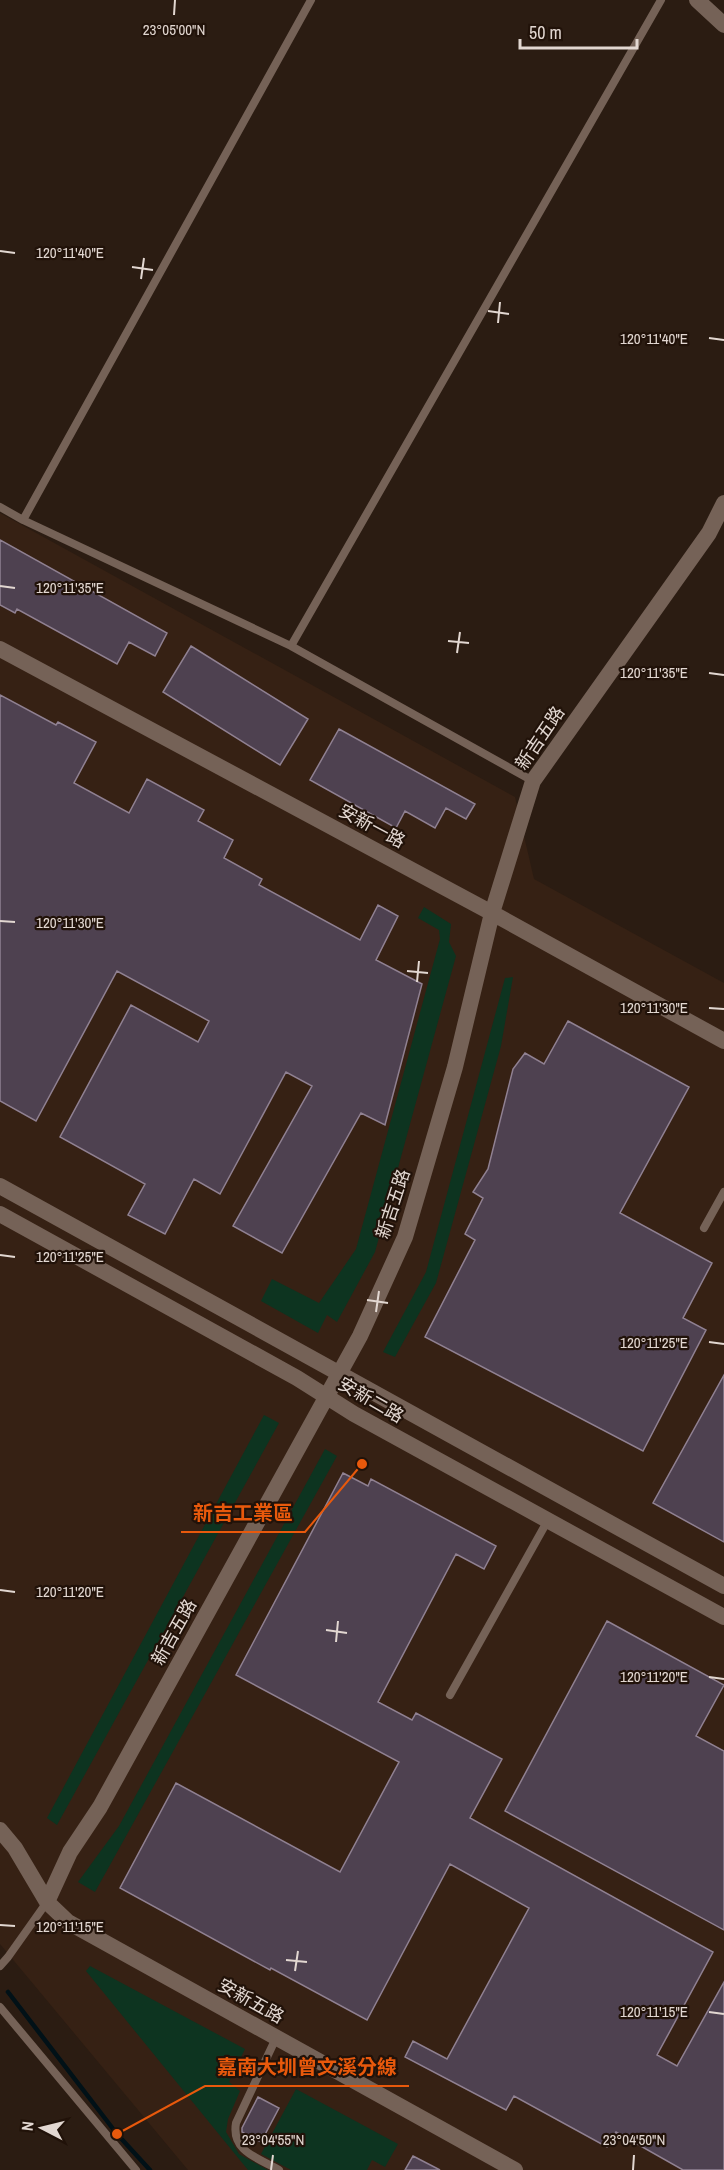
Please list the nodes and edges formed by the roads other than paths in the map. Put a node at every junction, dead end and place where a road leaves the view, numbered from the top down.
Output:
1 (311, 0) edge
2 (661, 0) edge
3 (697, 0) edge
4 (724, 24) edge
5 (724, 503) edge
6 (0, 507) edge
7 (23, 520) junction
8 (291, 646) junction
9 (0, 649) edge
10 (533, 781) junction
11 (492, 913) junction
12 (724, 1041) edge
13 (0, 1186) edge
14 (724, 1192) edge
15 (0, 1214) edge
16 (704, 1228) dead end
17 (339, 1373) junction
18 (326, 1396) junction
19 (548, 1520) junction
20 (724, 1586) edge
21 (724, 1617) edge
22 (450, 1695) dead end
23 (0, 1830) edge
24 (47, 1902) junction
25 (0, 1966) edge
26 (0, 2007) edge
27 (276, 2038) junction
28 (136, 2170) edge
29 (279, 2170) edge
30 (515, 2170) edge

1 - 7 lane
2 - 8 lane
3 - 4 street
5 - 10 street, 新吉五路
6 - 7 lane
7 - 8 lane
8 - 10 lane
9 - 11 street, 安新一路
10 - 11 street, 新吉五路
11 - 12 street, 安新一路
11 - 17 street, 新吉五路
13 - 17 street, 安新二路
14 - 16 lane
15 - 18 street, 安新二路
17 - 18 street, 新吉五路
17 - 20 street, 安新二路
18 - 19 street, 安新二路
18 - 24 street, 新吉五路
19 - 21 street, 安新二路
19 - 22 lane
23 - 24 street, 安新五路
24 - 25 lane
24 - 27 street, 安新五路
26 - 28 lane
27 - 29 lane
27 - 30 street, 安新五路

